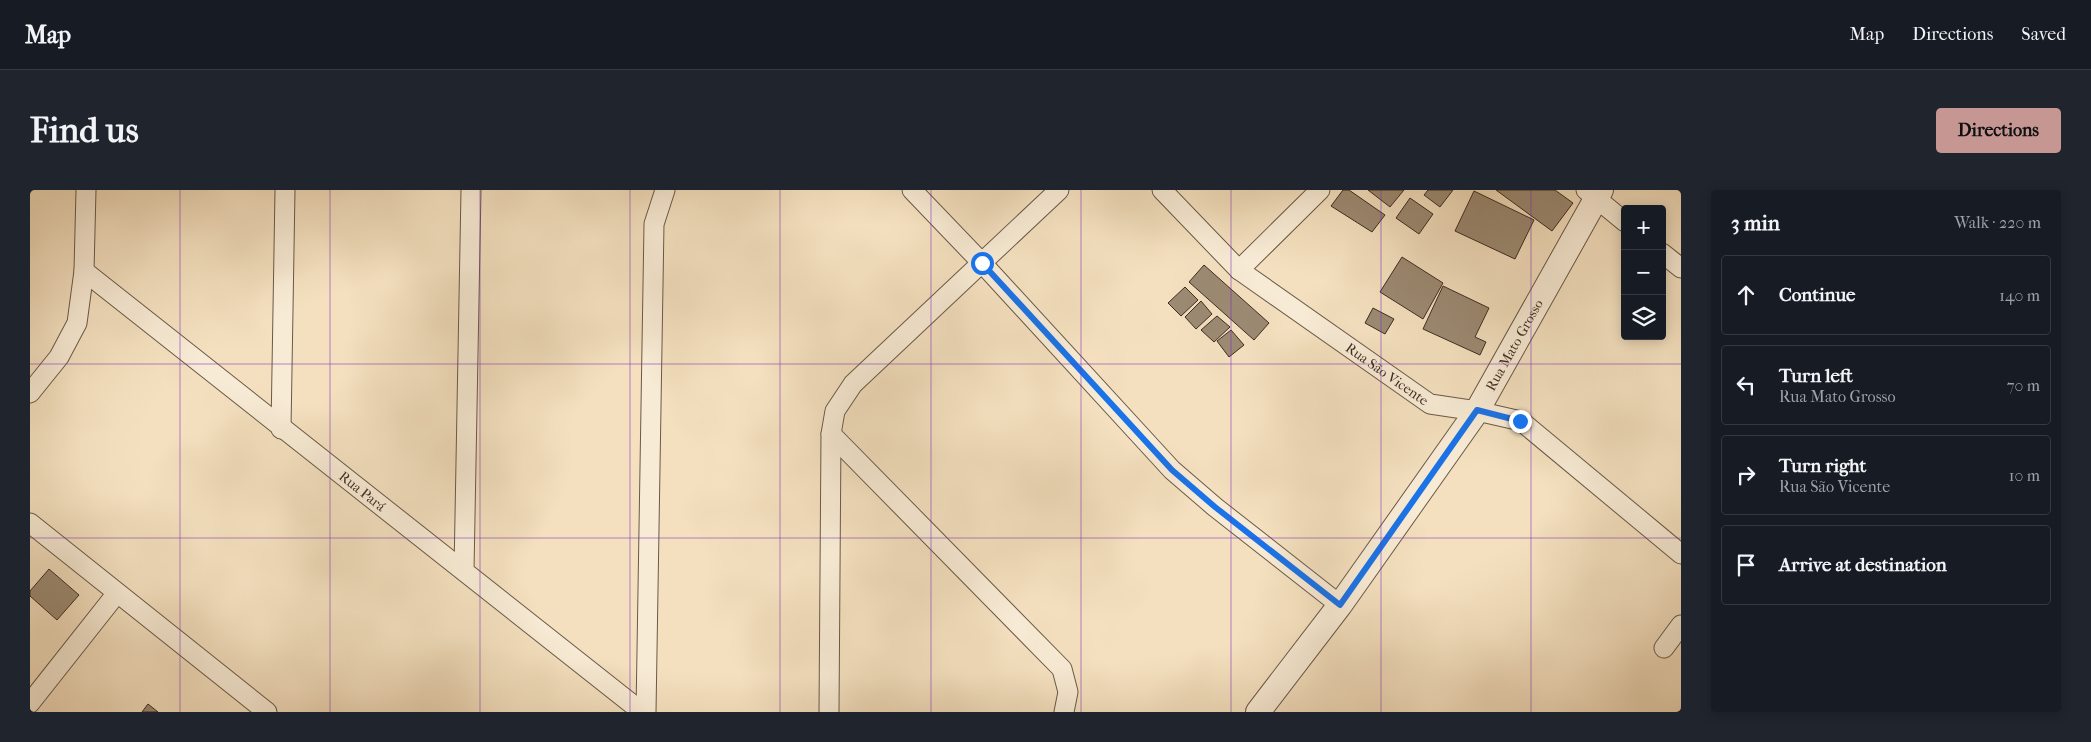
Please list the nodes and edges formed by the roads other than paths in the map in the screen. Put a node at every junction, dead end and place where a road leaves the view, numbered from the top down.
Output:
1 (86, 190) edge
2 (285, 190) edge
3 (471, 190) edge
4 (665, 190) edge
5 (912, 190) edge
6 (1059, 190) edge
7 (1162, 190) edge
8 (1320, 190) edge
9 (1594, 193) edge
10 (1621, 218) edge
11 (1666, 256) edge
12 (982, 263) junction
13 (1681, 268) edge
14 (1239, 270) junction
15 (84, 271) junction
16 (30, 393) edge
17 (1477, 410) junction
18 (281, 428) junction
19 (831, 434) junction
20 (30, 523) edge
21 (1681, 554) edge
22 (464, 571) junction
23 (117, 593) junction
24 (1340, 605) junction
25 (1681, 625) edge
26 (1664, 648) dead end
27 (30, 703) edge
28 (258, 710) edge
29 (642, 712) edge
30 (646, 712) edge
31 (830, 712) edge
32 (1064, 712) edge
33 (1258, 712) edge

1 - 15 street
2 - 18 street
3 - 22 street
4 - 30 street
5 - 12 street
6 - 12 street
7 - 14 street, Rua São Vicente
8 - 14 street
9 - 10 street
9 - 17 street, Rua Mato Grosso
11 - 13 street
12 - 19 street
12 - 24 street
14 - 17 street, Rua São Vicente
15 - 16 street
15 - 18 street, Rua Pará
17 - 21 street, Rua São Vicente
17 - 24 street, Rua Mato Grosso
18 - 22 street, Rua Pará
19 - 31 street
19 - 32 street
20 - 23 street
22 - 29 street, Rua Pará
23 - 27 street
23 - 28 street
24 - 33 street, Rua Mato Grosso
25 - 26 street

